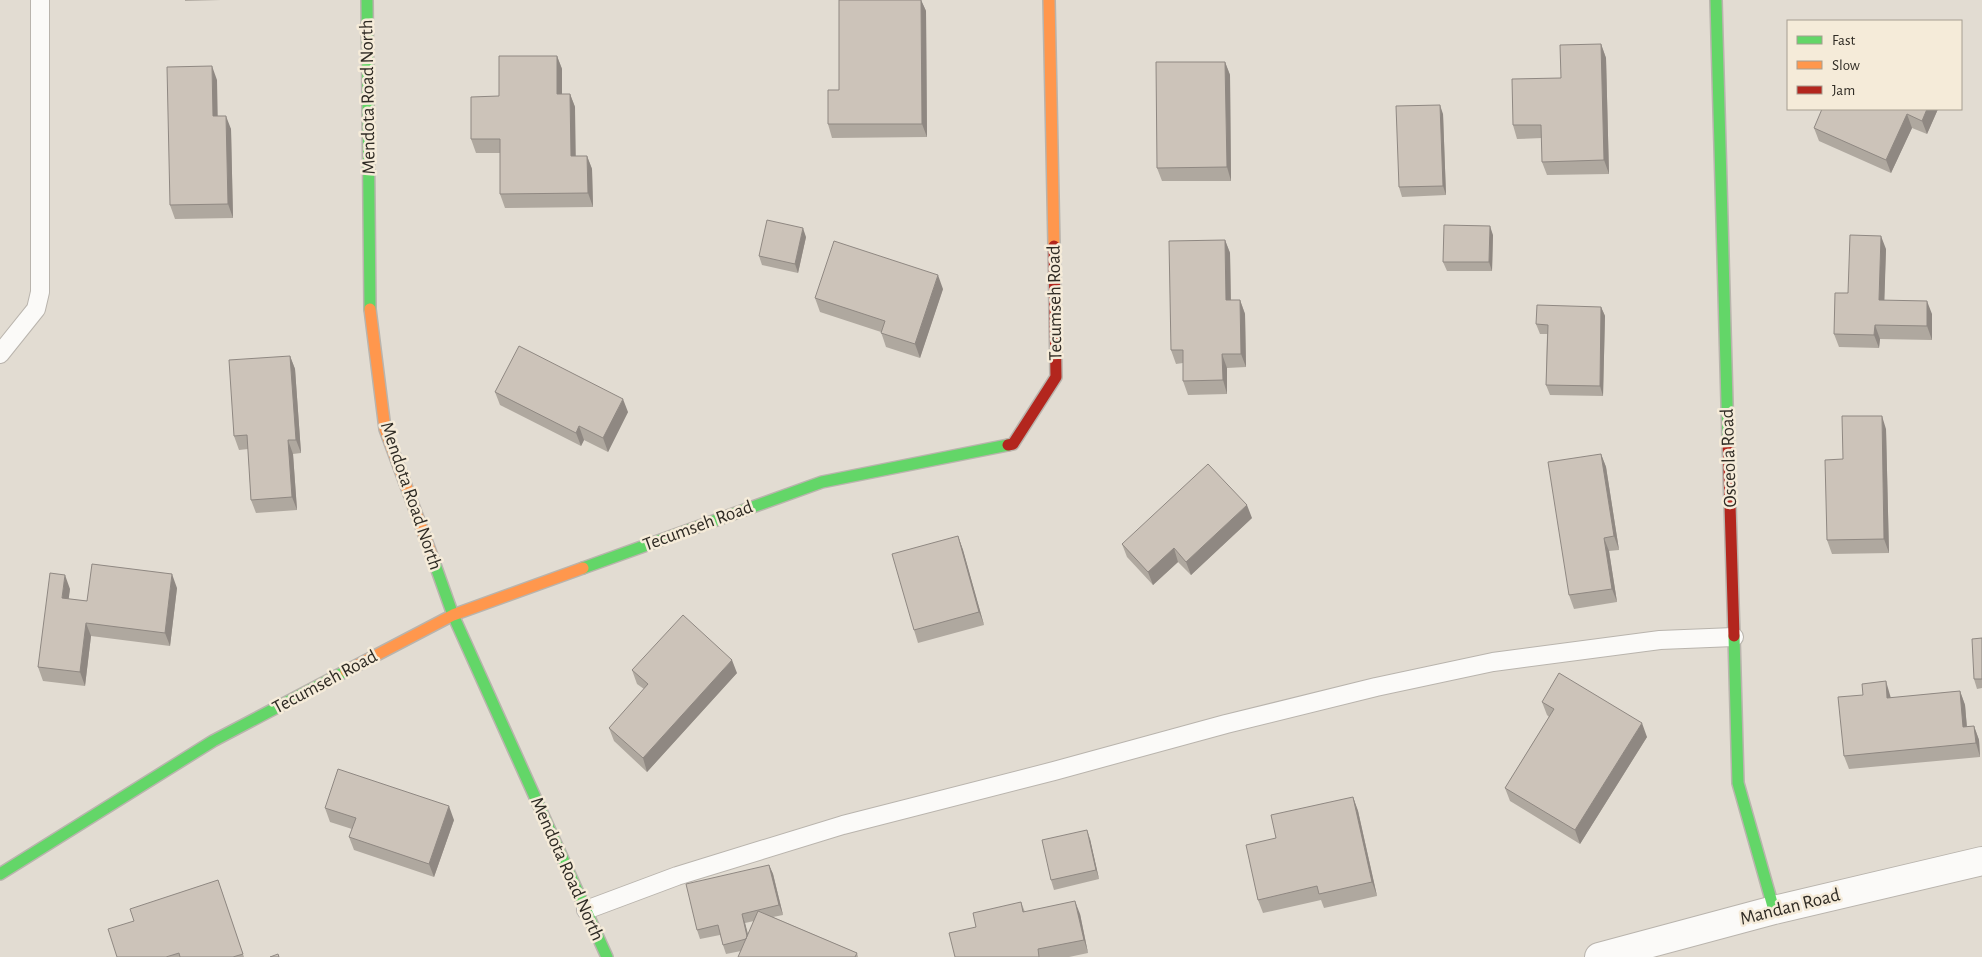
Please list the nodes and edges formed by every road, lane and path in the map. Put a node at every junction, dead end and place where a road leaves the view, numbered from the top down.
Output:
1 (40, 0) edge
2 (367, 0) edge
3 (1049, 0) edge
4 (1716, 0) edge
5 (0, 354) edge
6 (453, 616) junction
7 (1734, 637) junction
8 (1982, 861) edge
9 (0, 874) edge
10 (586, 910) junction
11 (1774, 910) junction
12 (607, 957) edge
13 (1599, 957) edge

1 - 5 lane
2 - 6 street, Mendota Road North
3 - 6 street, Tecumseh Road
4 - 7 street, Osceola Road
6 - 9 street, Tecumseh Road
6 - 10 street, Mendota Road North
7 - 10 lane
7 - 11 street, Osceola Road
8 - 11 street, Mandan Road
10 - 12 street, Mendota Road North
11 - 13 street, Mandan Road

